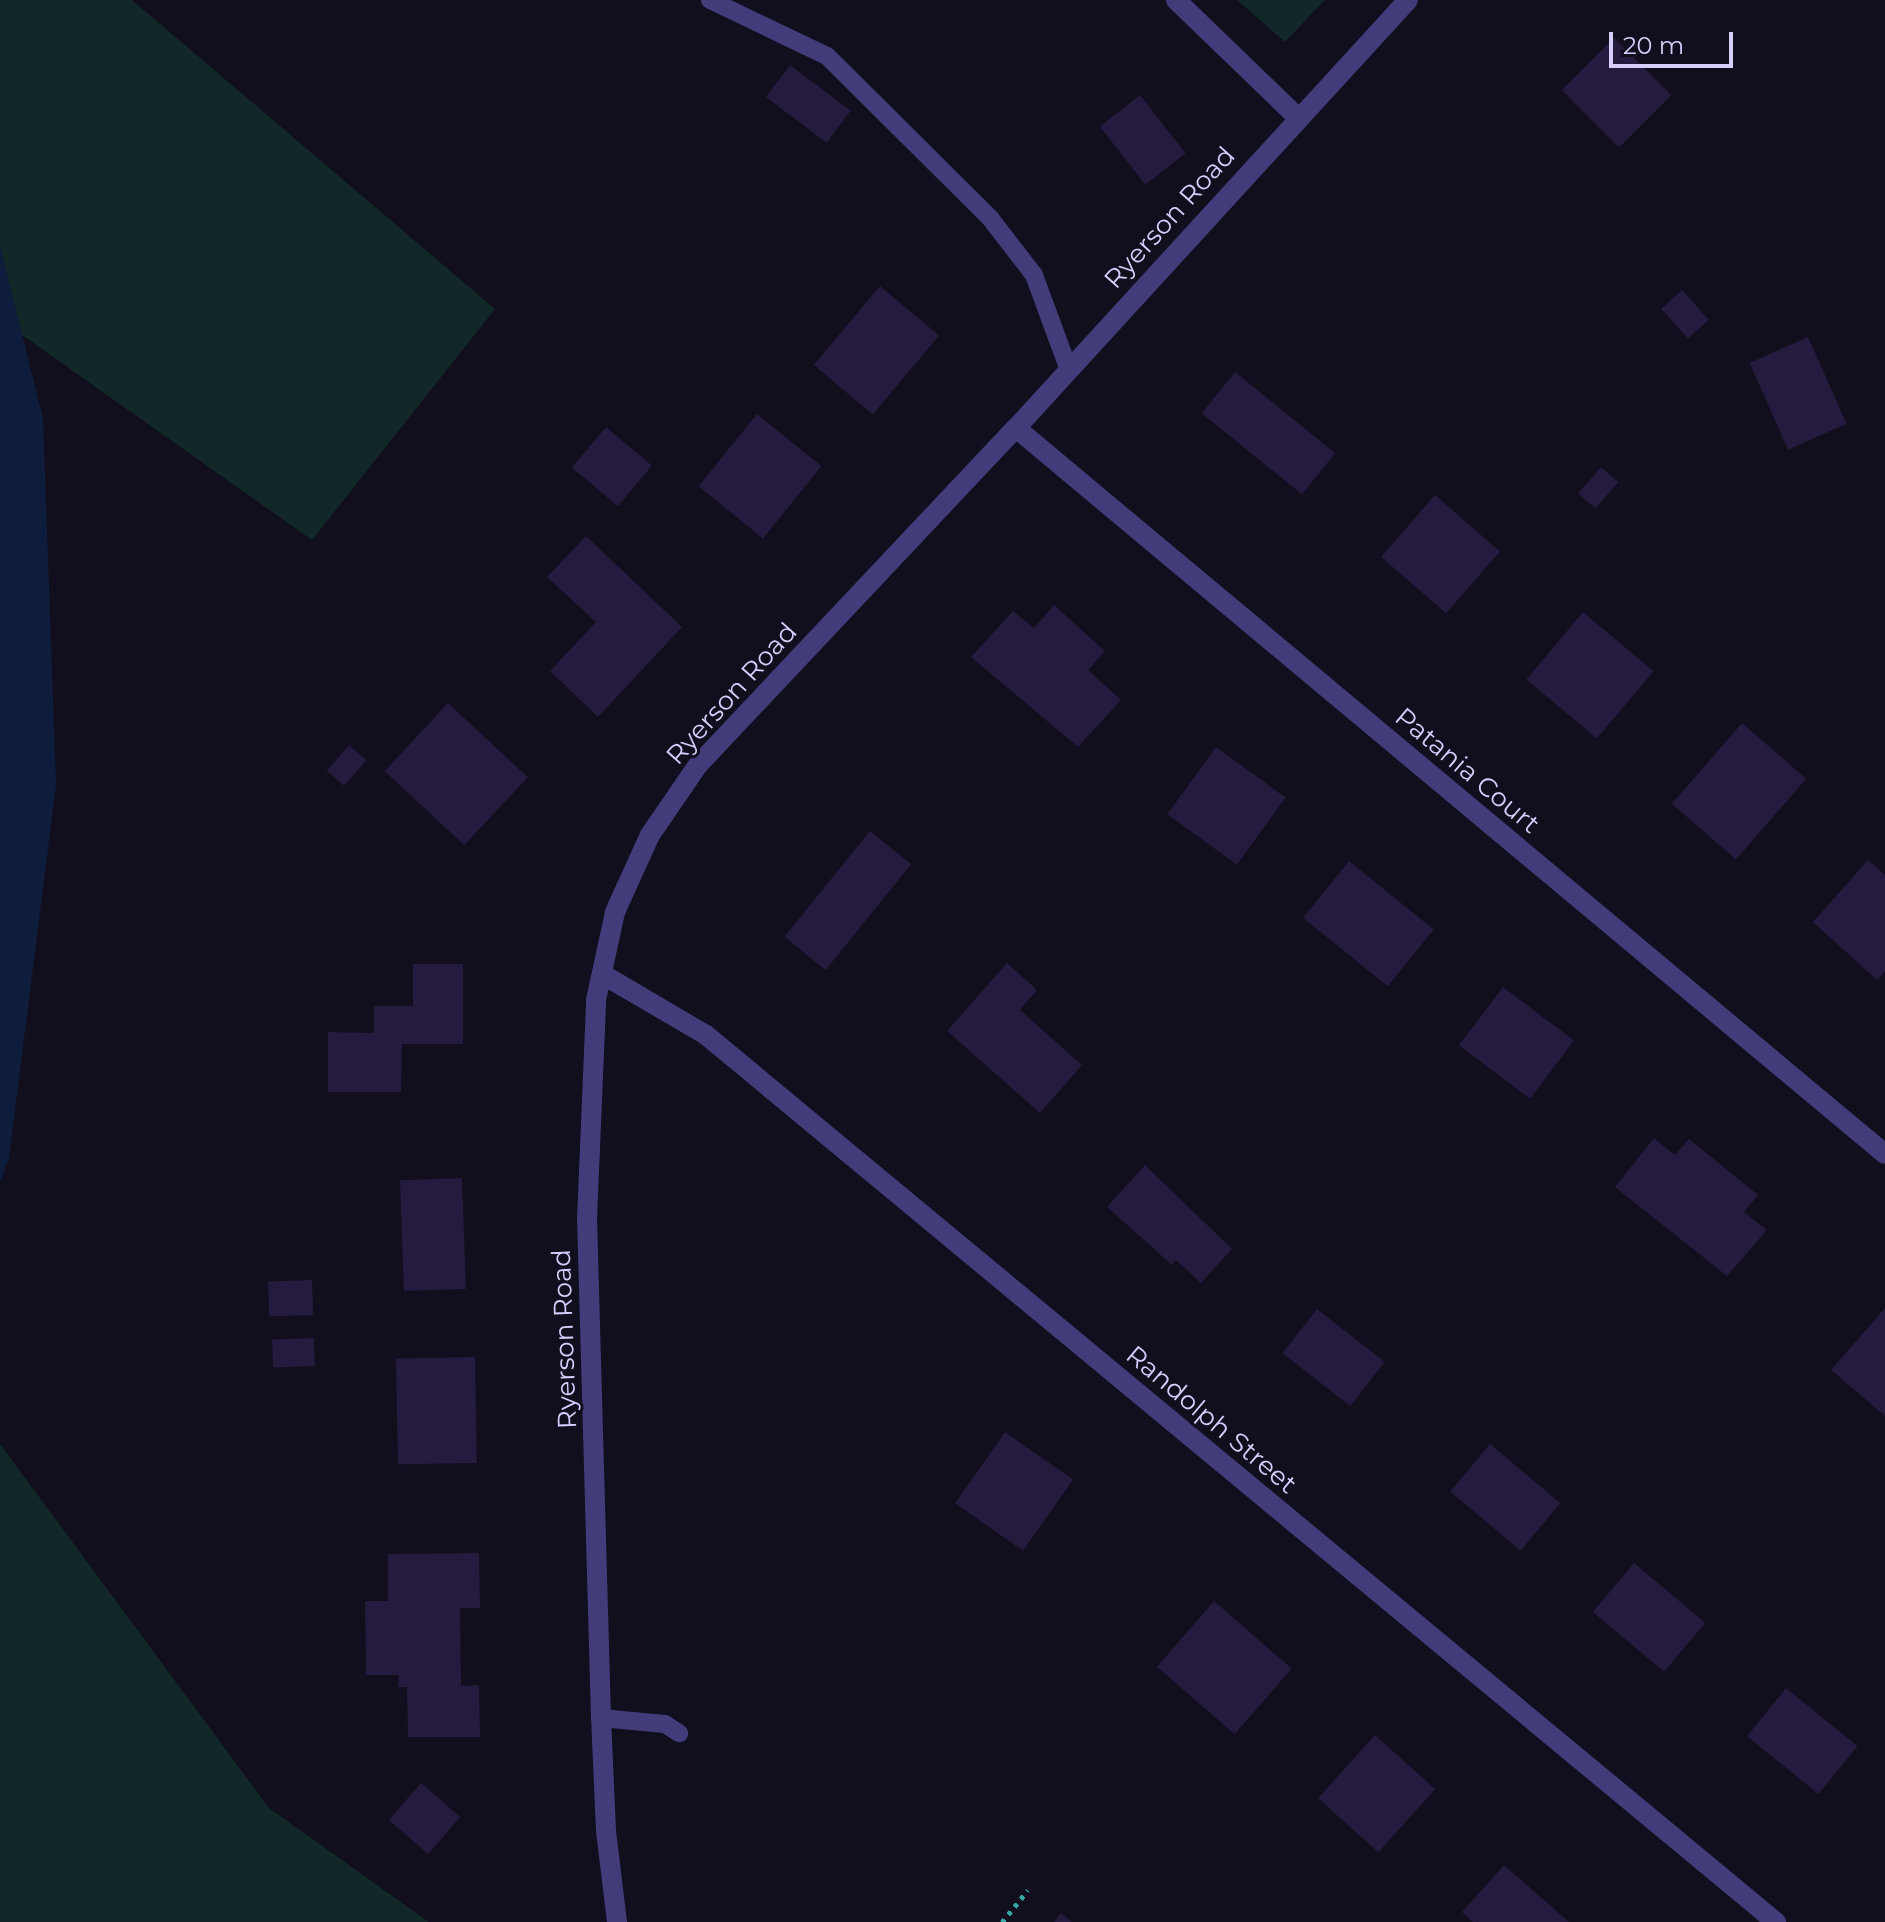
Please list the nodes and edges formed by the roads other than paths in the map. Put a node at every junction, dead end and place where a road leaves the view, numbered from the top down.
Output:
1 (710, 0) edge
2 (1176, 0) edge
3 (1408, 0) edge
4 (1296, 116) junction
5 (1069, 370) junction
6 (1016, 428) junction
7 (602, 974) junction
8 (1885, 1154) edge
9 (601, 1718) junction
10 (679, 1733) dead end
11 (617, 1922) edge
12 (1776, 1922) edge

1 - 5 lane
2 - 4 street
3 - 4 street, Ryerson Road
4 - 5 street, Ryerson Road
5 - 6 street, Ryerson Road
6 - 7 street, Ryerson Road
6 - 8 street, Patania Court
7 - 9 street, Ryerson Road
7 - 12 street, Randolph Street
9 - 10 lane
9 - 11 street, Ryerson Road

